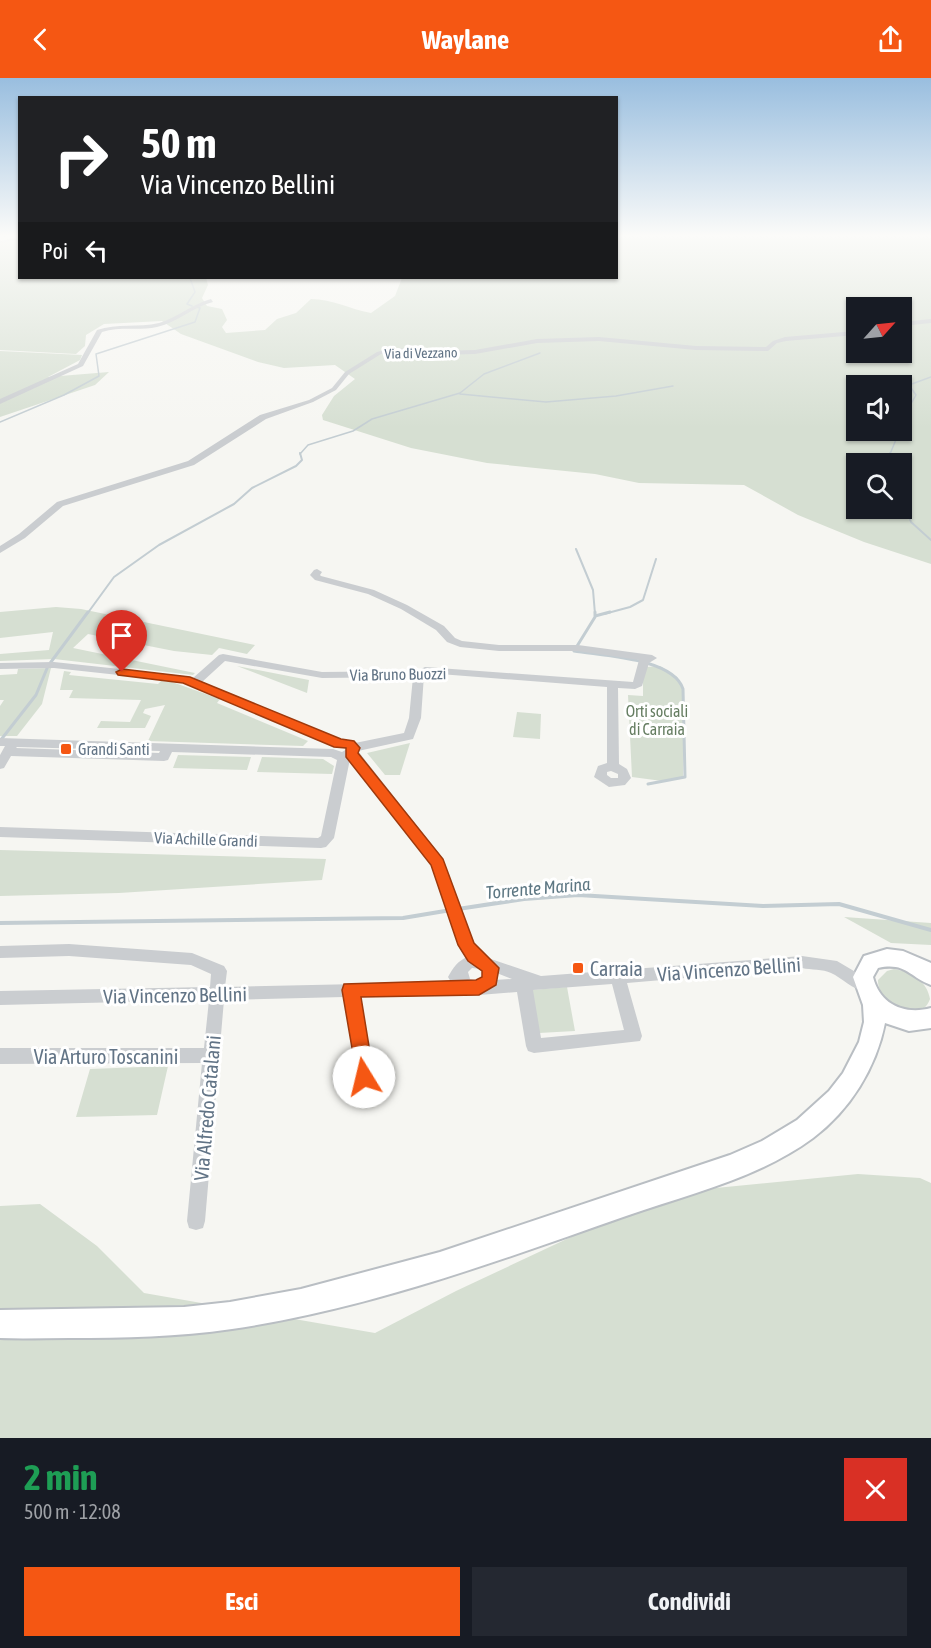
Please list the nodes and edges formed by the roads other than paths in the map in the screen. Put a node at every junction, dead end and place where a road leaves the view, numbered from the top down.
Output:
1 (211, 301) dead end
2 (931, 321) edge
3 (912, 323) edge
4 (846, 334) edge
5 (81, 364) junction
6 (38, 384) junction
7 (49, 386) junction
8 (2, 401) edge
9 (0, 550) edge
10 (317, 572) dead end
11 (0, 666) edge
12 (419, 674) junction
13 (194, 683) junction
14 (612, 685) junction
15 (6, 745) edge
16 (344, 751) junction
17 (0, 765) edge
18 (613, 766) dead end
19 (0, 832) edge
20 (0, 952) edge
21 (922, 963) edge
22 (472, 964) junction
23 (931, 976) edge
24 (618, 977) junction
25 (554, 983) junction
26 (868, 984) junction
27 (524, 985) junction
28 (476, 988) junction
29 (434, 989) junction
30 (351, 990) junction
31 (217, 995) junction
32 (0, 998) edge
33 (931, 1018) edge
34 (901, 1020) junction
35 (873, 1036) junction
36 (212, 1055) junction
37 (0, 1056) edge
38 (364, 1077) dead end
39 (196, 1221) dead end
40 (0, 1324) edge

1 - 5 street
2 - 3 street
4 - 9 street, Via di Vezzano
5 - 6 street
5 - 7 street
6 - 7 street
6 - 8 street
7 - 8 street
10 - 14 street, Via Bruno Buozzi
11 - 13 street
12 - 13 street, Via Bruno Buozzi
12 - 14 street, Via Bruno Buozzi
12 - 16 street
13 - 16 street
14 - 18 street
15 - 16 street
15 - 17 street
16 - 19 street, Via Achille Grandi
16 - 22 street
20 - 31 street, Via Alfredo Catalani
21 - 23 main road
21 - 26 main road
22 - 25 street, Via Vincenzo Bellini
22 - 28 street
22 - 28 street
22 - 29 street
24 - 25 street, Via Vincenzo Bellini
24 - 26 street, Via Vincenzo Bellini
24 - 27 street
25 - 27 street, Via Vincenzo Bellini
26 - 34 main road
26 - 35 main road
27 - 28 street, Via Vincenzo Bellini
28 - 29 street, Via Vincenzo Bellini
29 - 30 street, Via Vincenzo Bellini
30 - 31 street, Via Vincenzo Bellini
30 - 38 street
31 - 32 street, Via Vincenzo Bellini
31 - 36 street, Via Alfredo Catalani
33 - 34 main road
34 - 35 main road
35 - 40 main road
36 - 37 street, Via Arturo Toscanini
36 - 39 street, Via Alfredo Catalani

